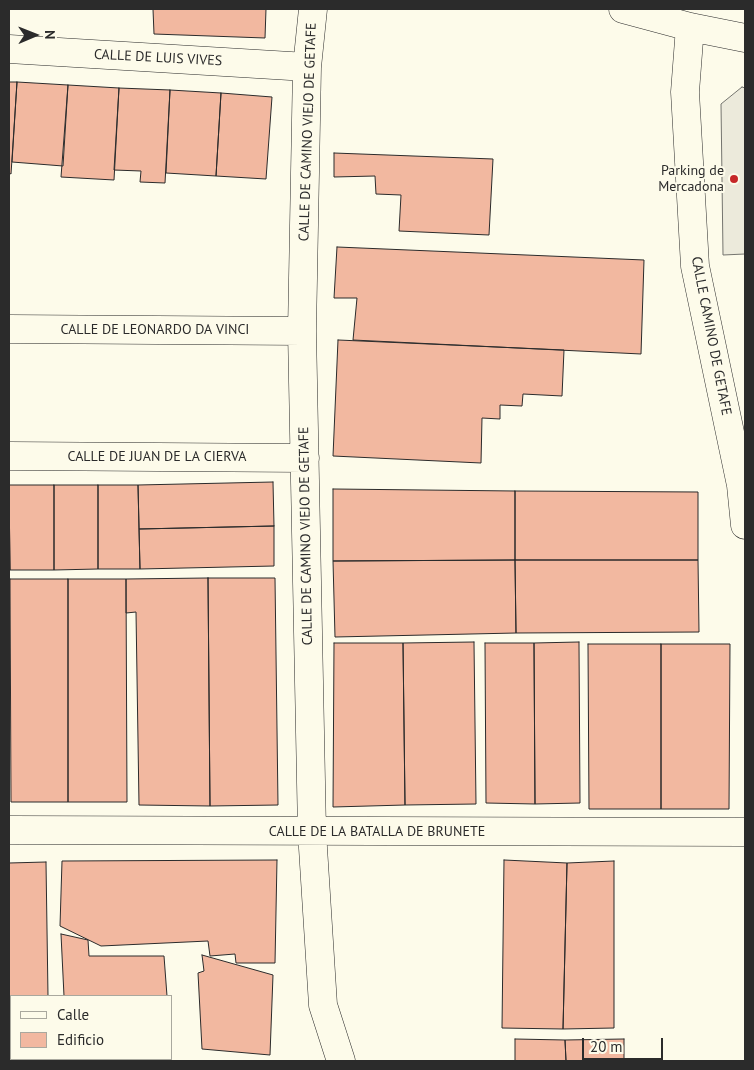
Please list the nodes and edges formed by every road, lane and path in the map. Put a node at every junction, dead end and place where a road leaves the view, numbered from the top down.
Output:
1 (312, 9) edge
2 (635, 10) edge
3 (690, 27) junction
4 (745, 38) edge
5 (9, 49) edge
6 (307, 67) junction
7 (9, 329) edge
8 (302, 331) junction
9 (9, 456) edge
10 (305, 458) junction
11 (745, 525) edge
12 (9, 830) edge
13 (312, 832) junction
14 (745, 832) edge
15 (341, 1061) edge

1 - 6 street, CALLE DE CAMINO VIEJO DE GETAFE
2 - 3 street
3 - 4 street
3 - 11 street, CALLE CAMINO DE GETAFE
5 - 6 street, CALLE DE LUIS VIVES
6 - 8 street, CALLE DE CAMINO VIEJO DE GETAFE
7 - 8 street, CALLE DE LEONARDO DA VINCI
8 - 10 street, CALLE DE CAMINO VIEJO DE GETAFE
9 - 10 street, CALLE DE JUAN DE LA CIERVA
10 - 13 street, CALLE DE CAMINO VIEJO DE GETAFE
12 - 13 street, CALLE DE LA BATALLA DE BRUNETE
13 - 14 street, CALLE DE LA BATALLA DE BRUNETE
13 - 15 street, CALLE DE CAMINO VIEJO DE GETAFE

